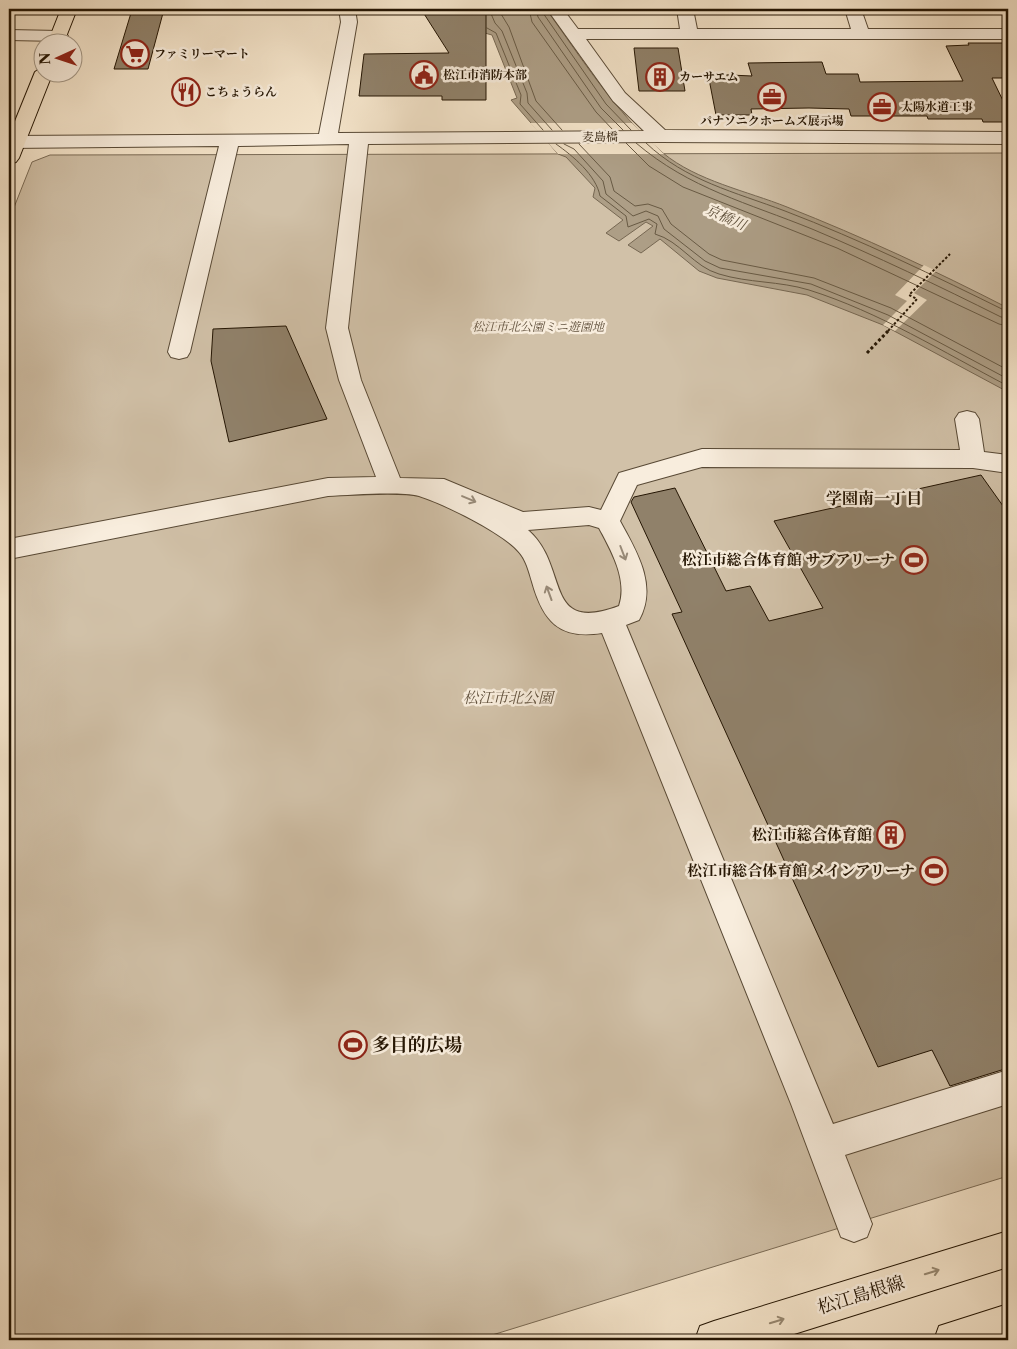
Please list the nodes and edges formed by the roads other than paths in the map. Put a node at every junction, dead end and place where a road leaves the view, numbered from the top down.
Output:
1 (69, 9) edge
2 (347, 9) edge
3 (555, 9) edge
4 (685, 9) edge
5 (853, 9) edge
6 (61, 32) edge
7 (574, 34) junction
8 (690, 34) junction
9 (861, 34) junction
10 (1008, 34) edge
11 (9, 35) edge
12 (32, 37) edge
13 (40, 82) edge
14 (660, 136) junction
15 (1008, 138) edge
16 (230, 140) junction
17 (327, 140) junction
18 (359, 140) junction
19 (11, 148) edge
20 (179, 352) dead end
21 (968, 420) dead end
22 (973, 459) junction
23 (1008, 464) edge
24 (392, 485) junction
25 (423, 488) junction
26 (608, 521) junction
27 (9, 549) edge
28 (610, 620) junction
29 (1008, 1087) edge
30 (824, 1144) junction
31 (854, 1224) dead end
32 (1008, 1249) edge
33 (1008, 1323) edge
34 (714, 1340) edge
35 (953, 1340) edge

1 - 6 main road
2 - 17 street
3 - 7 street
4 - 8 street
5 - 9 street
7 - 8 street
7 - 14 street
8 - 9 street
9 - 10 street
11 - 12 street
13 - 19 main road
14 - 15 street, 麦島橋
14 - 18 street, 麦島橋
16 - 17 street, 麦島橋
16 - 19 street, 麦島橋
16 - 20 street
17 - 18 street, 麦島橋
18 - 24 street
21 - 22 street
22 - 23 street
22 - 26 street
24 - 25 street
24 - 27 street
25 -> 26 street
28 -> 25 street
26 -> 28 street
28 - 30 street
29 - 30 street
30 - 31 street
34 -> 32 main road, 松江島根線
33 - 35 main road

